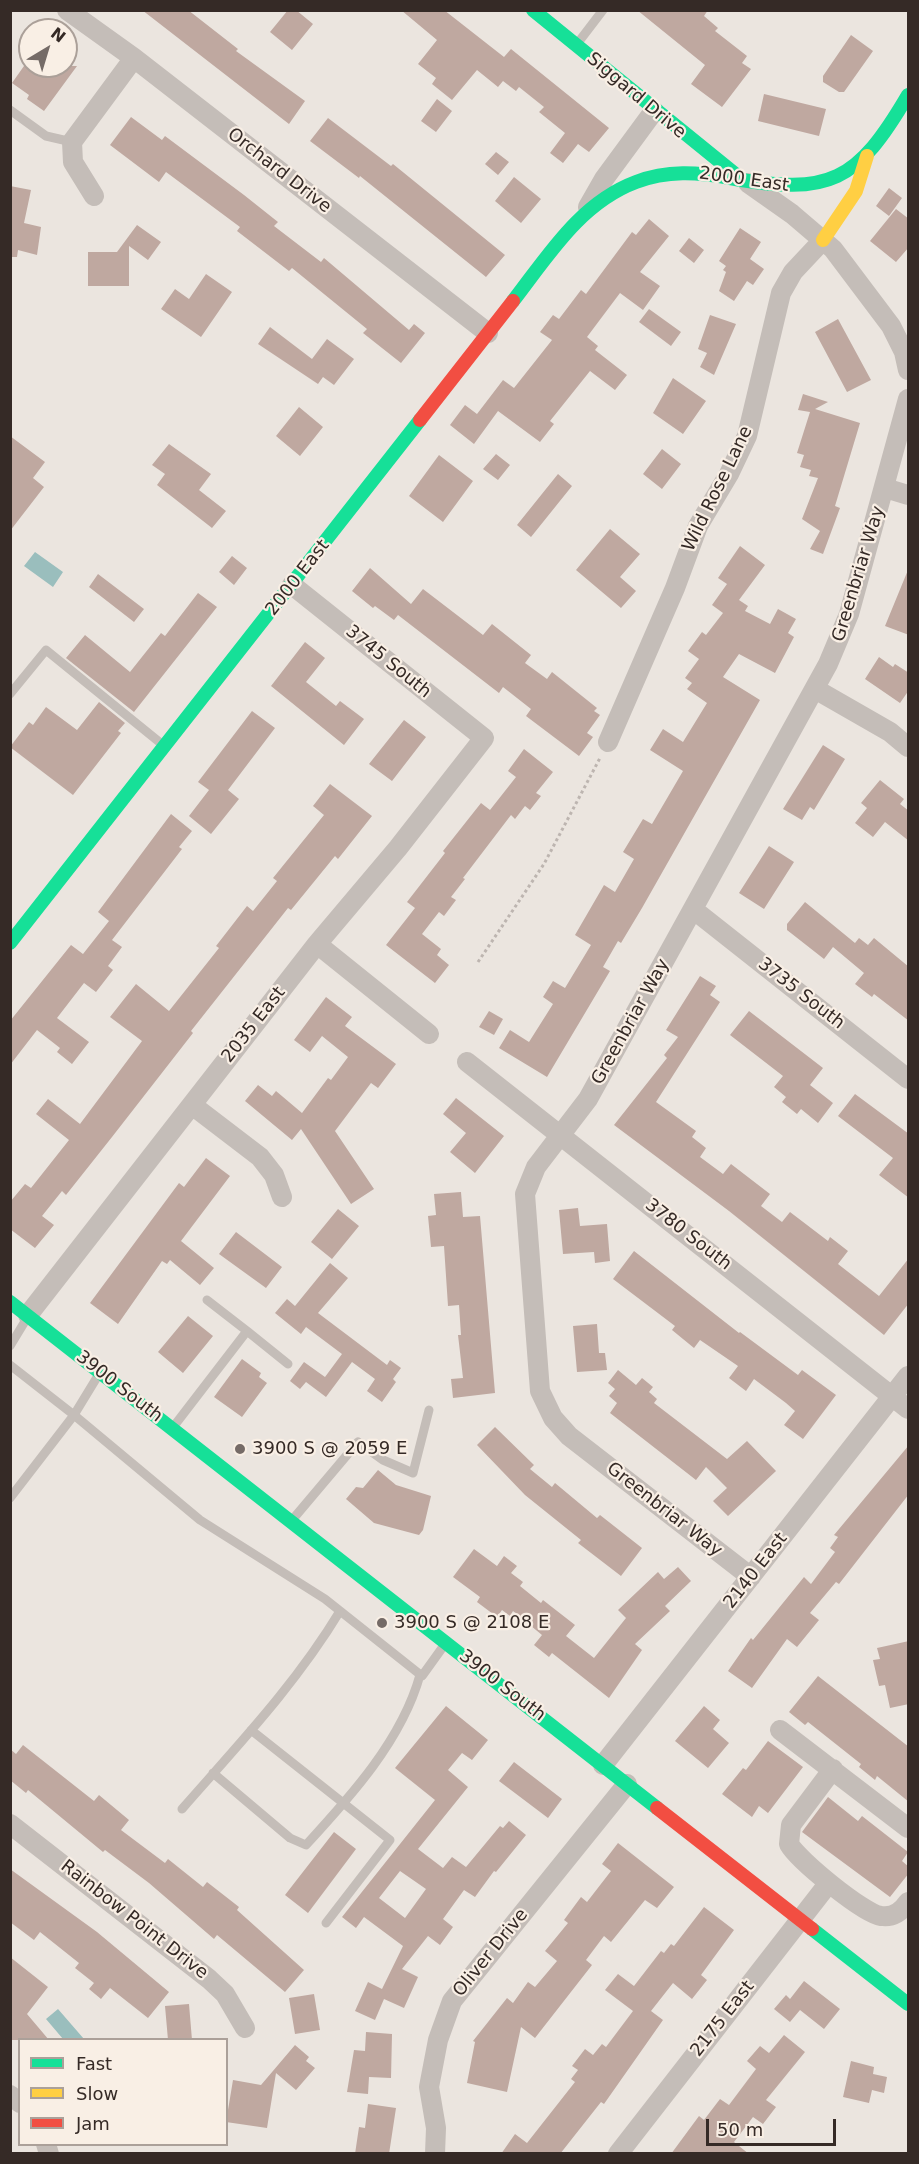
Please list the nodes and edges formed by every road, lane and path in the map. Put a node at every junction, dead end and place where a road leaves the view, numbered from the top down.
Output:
1 (68, 10) edge
2 (532, 10) edge
3 (603, 10) edge
4 (575, 46) junction
5 (134, 58) junction
6 (909, 95) edge
7 (10, 110) edge
8 (654, 111) junction
9 (72, 142) junction
10 (867, 156) junction
11 (741, 178) junction
12 (94, 196) dead end
13 (585, 213) junction
14 (823, 240) junction
15 (488, 333) junction
16 (909, 370) edge
17 (909, 399) edge
18 (885, 488) junction
19 (909, 495) edge
20 (292, 585) junction
21 (815, 689) junction
22 (10, 694) edge
23 (484, 738) joint
24 (608, 742) joint
25 (165, 746) junction
26 (909, 747) edge
27 (694, 910) junction
28 (10, 943) edge
29 (317, 944) junction
30 (478, 962) dead end
31 (429, 1034) dead end
32 (467, 1062) dead end
33 (909, 1079) edge
34 (192, 1105) junction
35 (561, 1134) junction
36 (282, 1197) dead end
37 (207, 1300) dead end
38 (10, 1302) edge
39 (28, 1316) junction
40 (247, 1331) junction
41 (10, 1346) edge
42 (288, 1364) dead end
43 (10, 1365) edge
44 (100, 1372) junction
45 (909, 1376) edge
46 (893, 1396) junction
47 (909, 1409) edge
48 (429, 1410) dead end
49 (74, 1414) junction
50 (172, 1428) junction
51 (10, 1498) edge
52 (291, 1521) junction
53 (751, 1577) junction
54 (340, 1611) junction
55 (446, 1642) junction
56 (420, 1675) junction
57 (251, 1730) junction
58 (780, 1730) dead end
59 (603, 1766) junction
60 (833, 1769) junction
61 (213, 1773) junction
62 (627, 1784) junction
63 (344, 1804) junction
64 (183, 1809) dead end
65 (10, 1824) edge
66 (909, 1828) edge
67 (828, 1884) junction
68 (909, 1902) edge
69 (802, 1919) junction
70 (326, 1923) dead end
71 (909, 2004) edge
72 (245, 2028) dead end
73 (435, 2154) edge
74 (618, 2154) edge

1 - 5 street, Orchard Drive
2 - 4 street, Siggard Drive
3 - 4 lane
4 - 8 street, Siggard Drive
5 - 9 street
5 - 15 street, Orchard Drive
6 - 10 street, 2000 East
7 - 9 lane
8 - 11 street, Siggard Drive
8 - 13 street, 2000 East
9 - 12 street
10 - 11 street, 2000 East
10 - 14 street
11 - 13 street, 2000 East
11 - 14 street
13 - 15 street, 2000 East
14 - 16 street
14 - 24 street, Wild Rose Lane
15 - 20 street, 2000 East
17 - 18 street, Greenbriar Way
18 - 19 street
18 - 21 street, Greenbriar Way
20 - 23 street, 3745 South
20 - 25 street, 2000 East
21 - 26 street
21 - 27 street, Greenbriar Way
22 - 25 lane
23 - 29 street, 2035 East
24 - 30 path
25 - 28 street, 2000 East
27 - 33 street, 3735 South
27 - 35 street, Greenbriar Way
29 - 31 street
29 - 34 street, 2035 East
32 - 35 street, 3780 South
34 - 36 street
34 - 39 street, 2035 East
35 - 46 street, 3780 South
35 - 53 street, Greenbriar Way
37 - 40 lane
38 - 39 street, 3900 South
39 - 41 lane
39 - 44 street, 3900 South
40 - 42 lane
40 - 50 lane
43 - 49 lane
44 - 49 lane
44 - 50 street, 3900 South
45 - 46 street, 2140 East
46 - 47 street, 3780 South
46 - 53 street, 2140 East
48 - 52 lane
49 - 51 lane
49 - 54 lane
50 - 52 street, 3900 South
52 - 55 street, 3900 South
53 - 59 street, 2140 East
54 - 56 lane
54 - 57 lane
55 - 56 lane
55 - 59 street, 3900 South
56 - 63 lane
57 - 61 lane
57 - 63 lane
58 - 60 street
59 - 62 street, 3900 South
60 - 66 street
60 - 67 street
61 - 63 lane
61 - 64 lane
62 - 69 street, 3900 South
62 - 73 street, Oliver Drive
63 - 70 lane
65 - 72 street, Rainbow Point Drive
67 - 68 street
67 - 69 street, 2175 East
69 - 71 street, 3900 South
69 - 74 street, 2175 East

